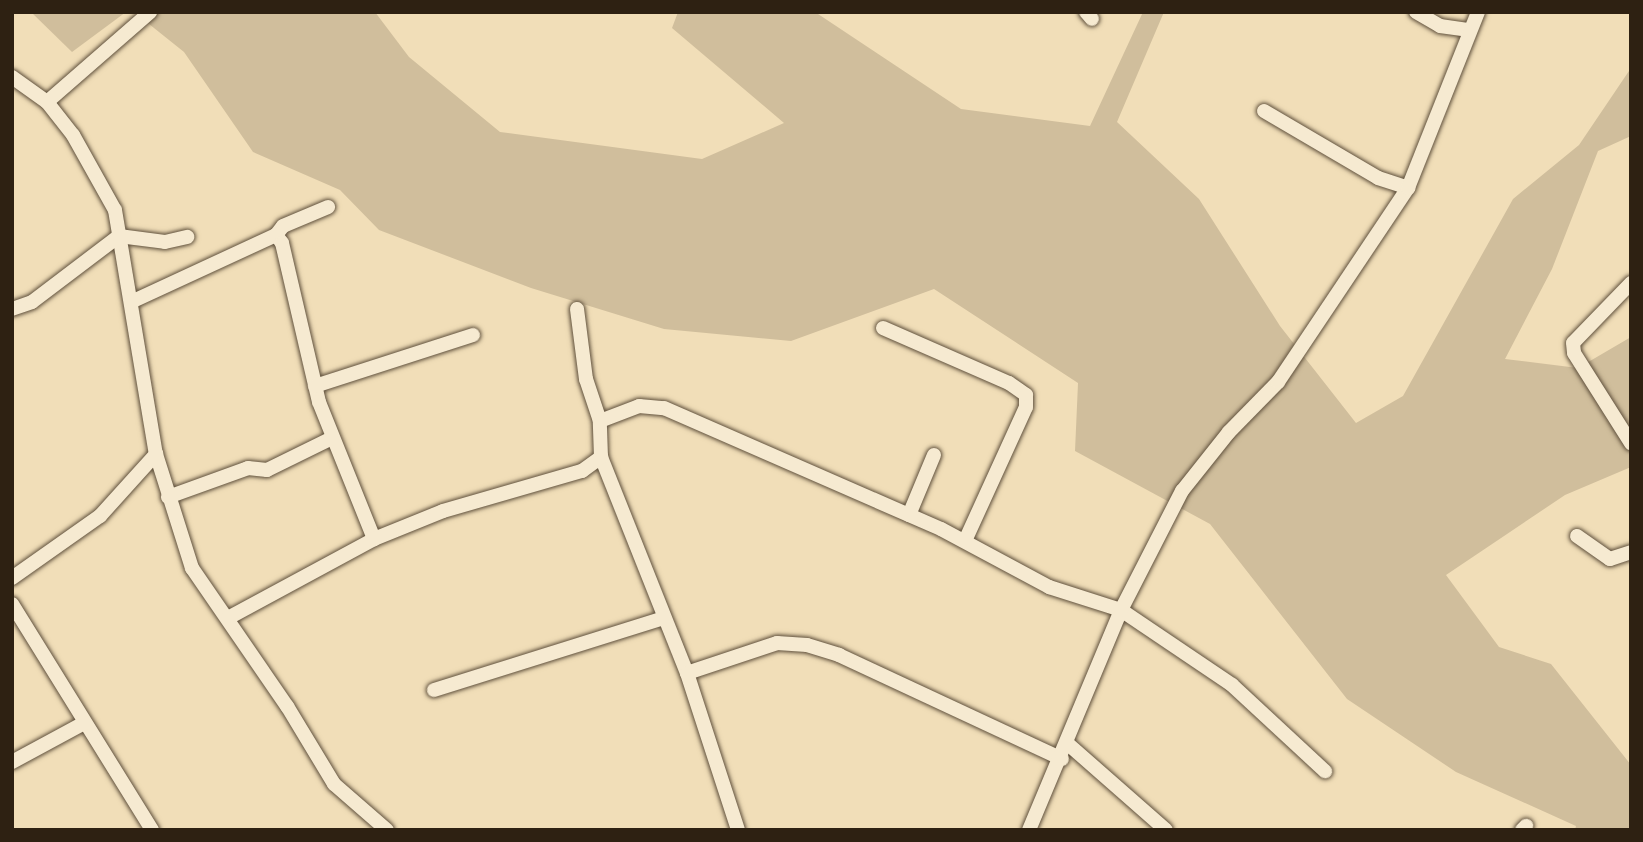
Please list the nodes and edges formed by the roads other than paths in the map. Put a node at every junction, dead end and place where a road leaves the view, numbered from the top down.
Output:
1 (150, 12) edge
2 (1416, 12) edge
3 (1478, 12) edge
4 (1468, 30) junction
5 (12, 77) edge
6 (47, 102) junction
7 (1264, 111) dead end
8 (1408, 188) junction
9 (328, 207) dead end
10 (276, 235) junction
11 (119, 236) junction
12 (187, 237) dead end
13 (1631, 283) edge
14 (131, 302) junction
15 (12, 309) edge
16 (577, 309) dead end
17 (883, 328) dead end
18 (473, 335) dead end
19 (314, 386) junction
20 (600, 421) junction
21 (332, 438) junction
22 (1631, 443) edge
23 (156, 454) junction
24 (934, 455) dead end
25 (601, 457) junction
26 (168, 497) junction
27 (909, 515) junction
28 (1577, 536) dead end
29 (374, 539) junction
30 (965, 541) junction
31 (1631, 552) edge
32 (12, 578) edge
33 (12, 604) edge
34 (1121, 610) junction
35 (228, 618) junction
36 (664, 618) junction
37 (687, 673) junction
38 (434, 690) dead end
39 (84, 723) junction
40 (1068, 744) junction
41 (1062, 759) junction
42 (12, 762) edge
43 (1325, 771) dead end
44 (376, 827) edge
45 (152, 830) edge
46 (738, 830) edge
47 (1029, 830) edge
48 (1166, 830) edge

1 - 6 street
2 - 4 street
3 - 4 street
4 - 8 street
5 - 6 street
6 - 11 street
7 - 8 street
8 - 34 street
9 - 10 street
10 - 14 street
10 - 19 street
11 - 12 street
11 - 14 street
11 - 15 street
13 - 22 street
14 - 23 street
16 - 20 street
17 - 30 street
18 - 19 street
19 - 21 street
20 - 25 street
20 - 27 street
21 - 26 street
21 - 29 street
23 - 26 street
23 - 32 street
24 - 27 street
25 - 29 street
25 - 36 street
26 - 35 street
27 - 30 street
28 - 31 street
29 - 35 street
30 - 34 street
33 - 39 street
34 - 40 street
34 - 43 street
35 - 44 street
36 - 37 street
36 - 38 street
37 - 41 street
37 - 46 street
39 - 42 street
39 - 45 street
40 - 41 street
40 - 48 street
41 - 47 street

